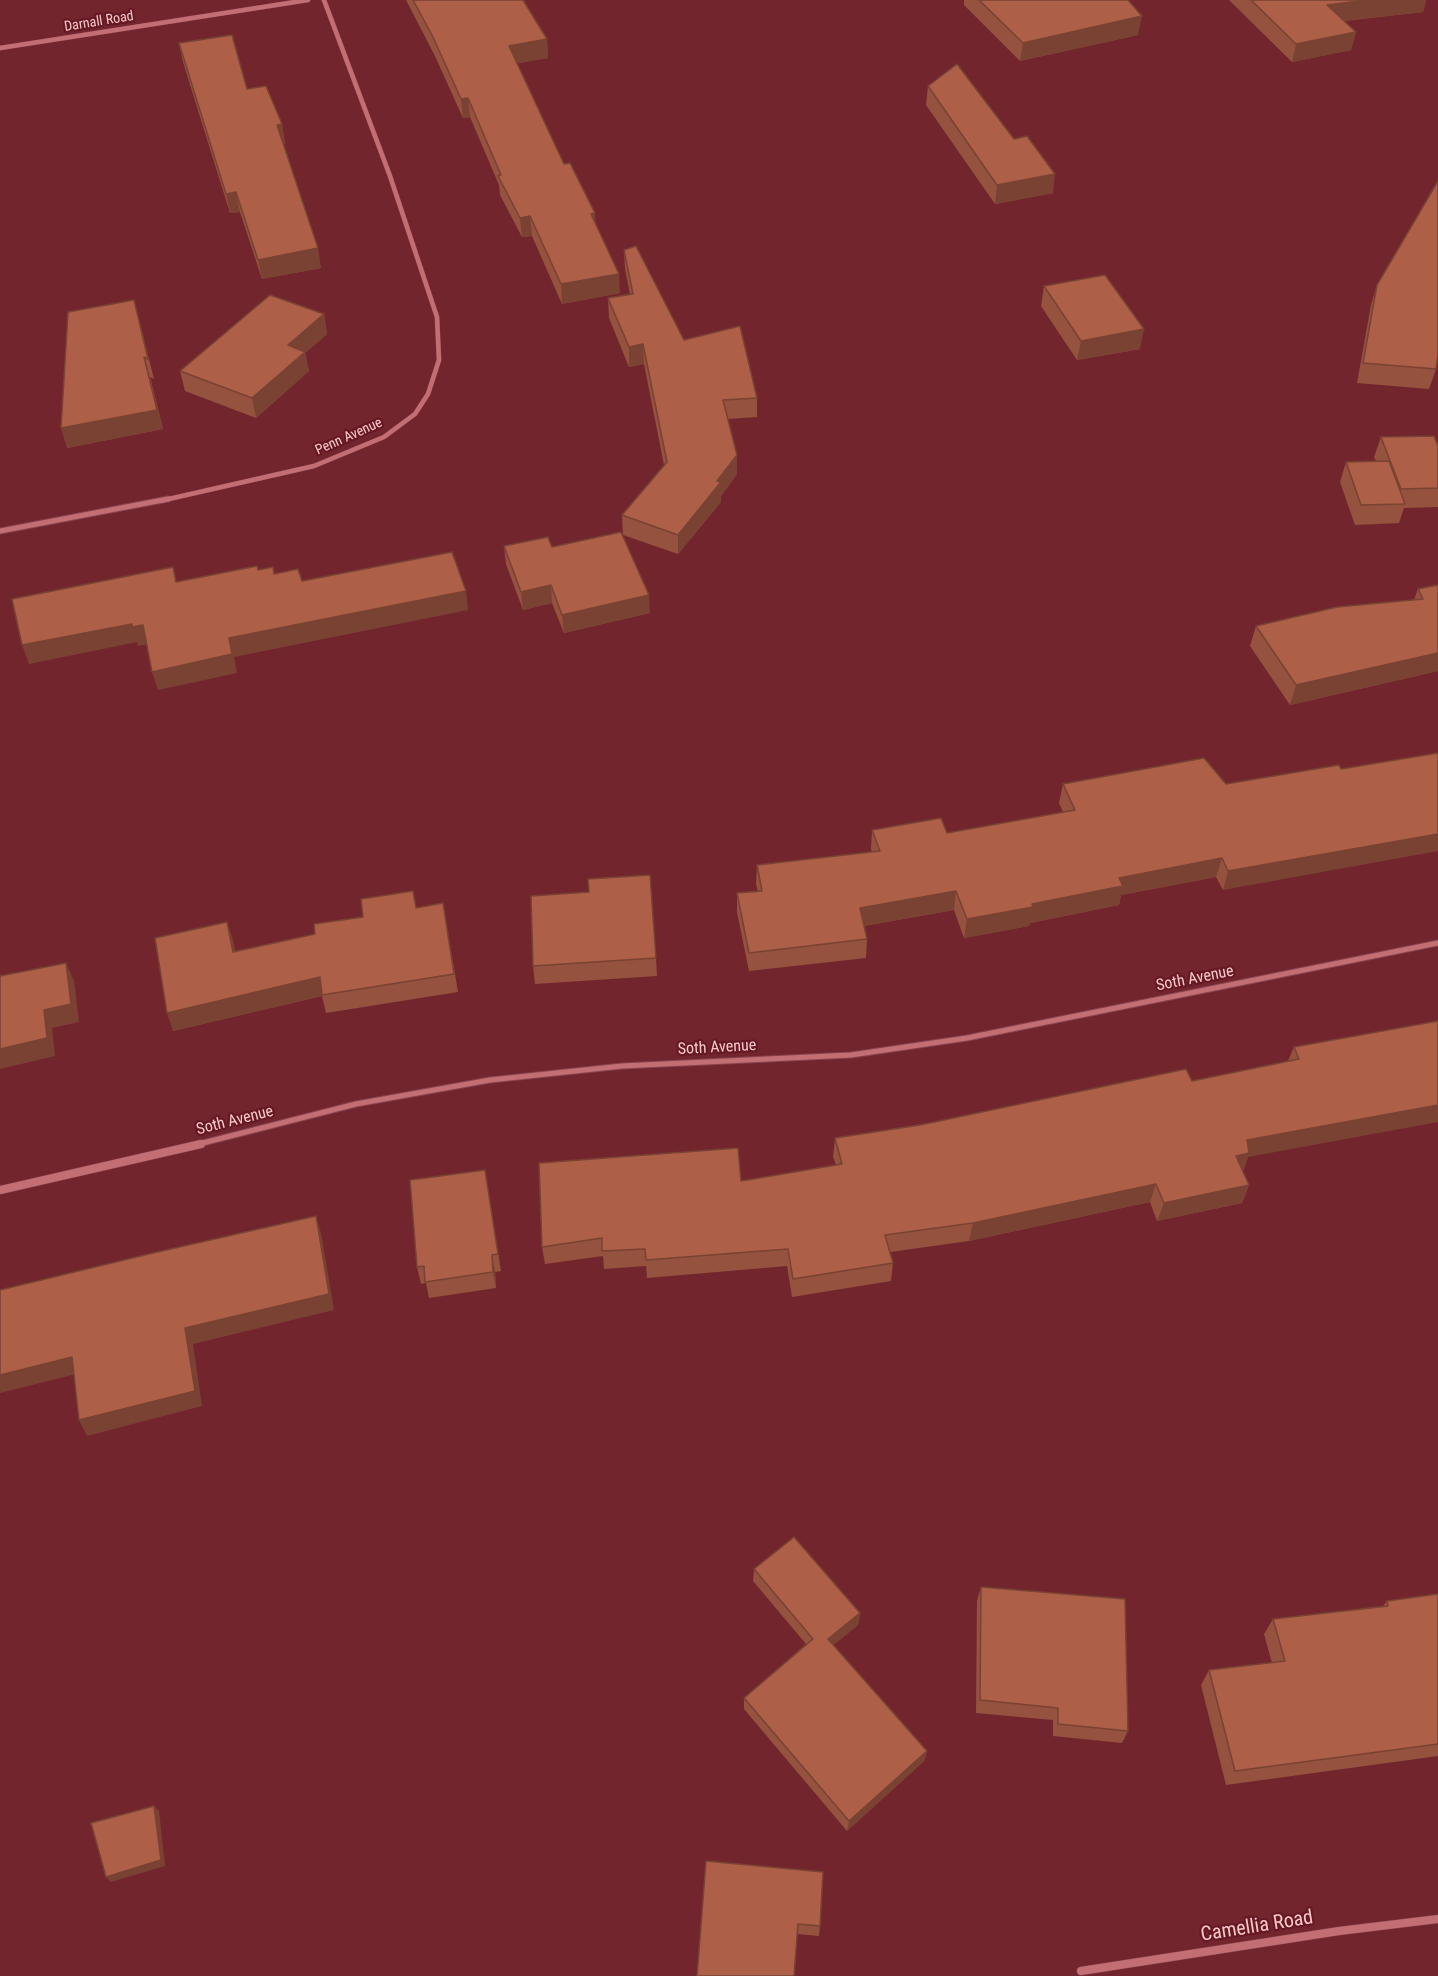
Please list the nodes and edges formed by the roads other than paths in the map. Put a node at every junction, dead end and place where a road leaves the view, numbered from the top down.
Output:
1 (308, 0) edge
2 (324, 0) edge
3 (0, 48) edge
4 (0, 531) edge
5 (1438, 943) edge
6 (0, 1190) edge
7 (1438, 1919) edge
8 (1081, 1971) dead end

1 - 3 street, Darnall Road
2 - 4 street, Penn Avenue
5 - 6 street, Soth Avenue
7 - 8 street, Camellia Road

